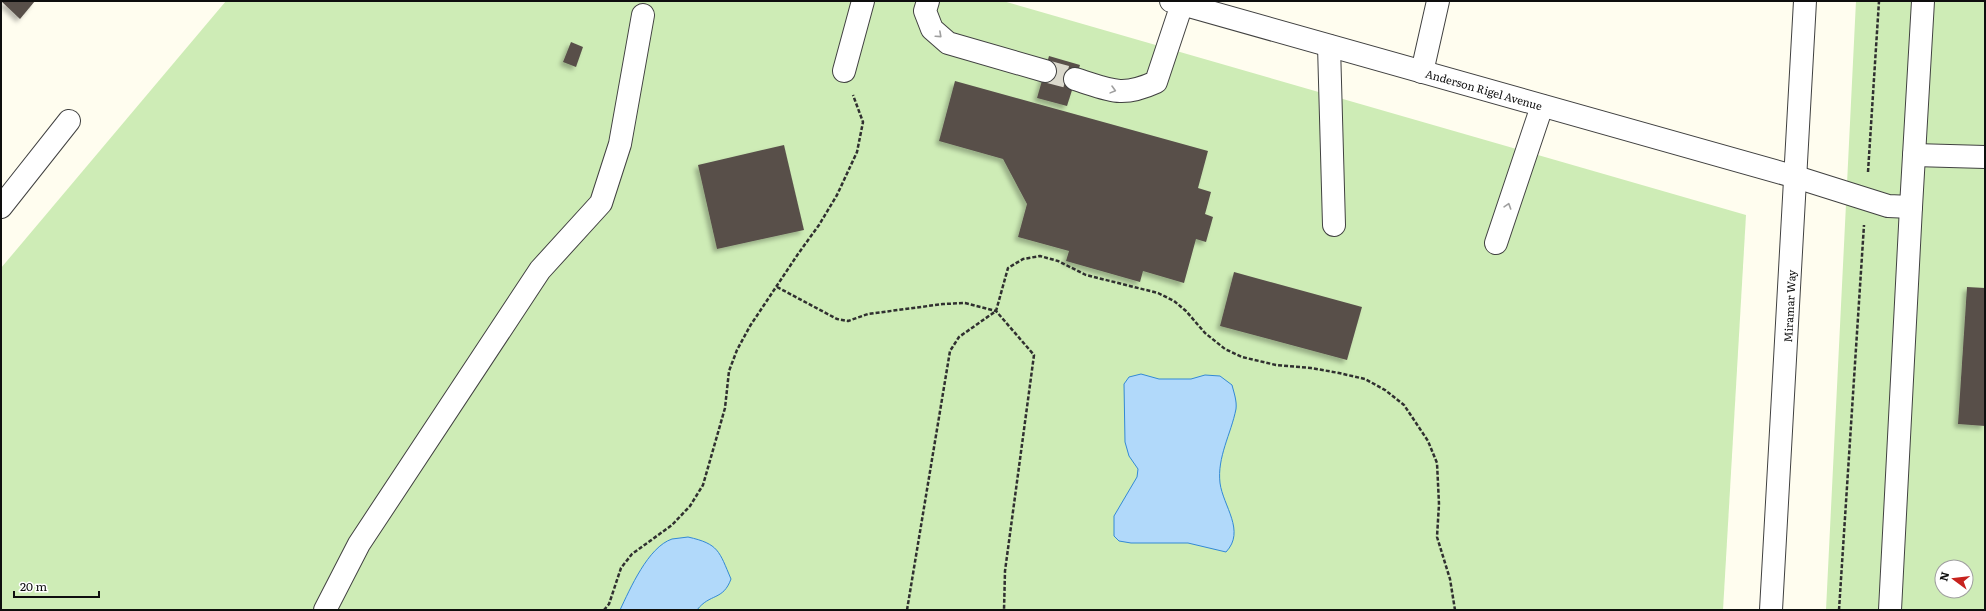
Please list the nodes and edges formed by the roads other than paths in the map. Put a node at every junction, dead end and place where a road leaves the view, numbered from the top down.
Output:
1 (863, 1) edge
2 (928, 1) edge
3 (1438, 1) edge
4 (1805, 1) edge
5 (1923, 1) edge
6 (1176, 2) edge
7 (643, 15) dead end
8 (1329, 46) junction
9 (844, 71) road end
10 (1045, 71) tunnel mouth
11 (1422, 72) junction
12 (1075, 79) tunnel mouth
13 (1542, 106) junction
14 (69, 121) dead end
15 (1914, 155) junction
16 (1985, 157) edge
17 (1796, 177) junction
18 (1, 207) edge
19 (1910, 207) junction
20 (1334, 225) dead end
21 (1496, 243) dead end
22 (325, 610) edge
23 (1771, 610) edge
24 (1890, 610) edge

1 - 9 street
2 -> 10 street
3 - 11 street
4 - 17 street, Miramar Way
5 - 15 street
6 - 8 street, Anderson Rigel Avenue
12 -> 6 street
7 - 22 street
8 - 11 street, Anderson Rigel Avenue
8 - 20 street
11 - 13 street, Anderson Rigel Avenue
13 - 17 street, Anderson Rigel Avenue
21 -> 13 street
14 - 18 street
15 - 16 street
15 - 19 street
17 - 19 street, Anderson Rigel Avenue
17 - 23 street, Miramar Way
19 - 24 street

